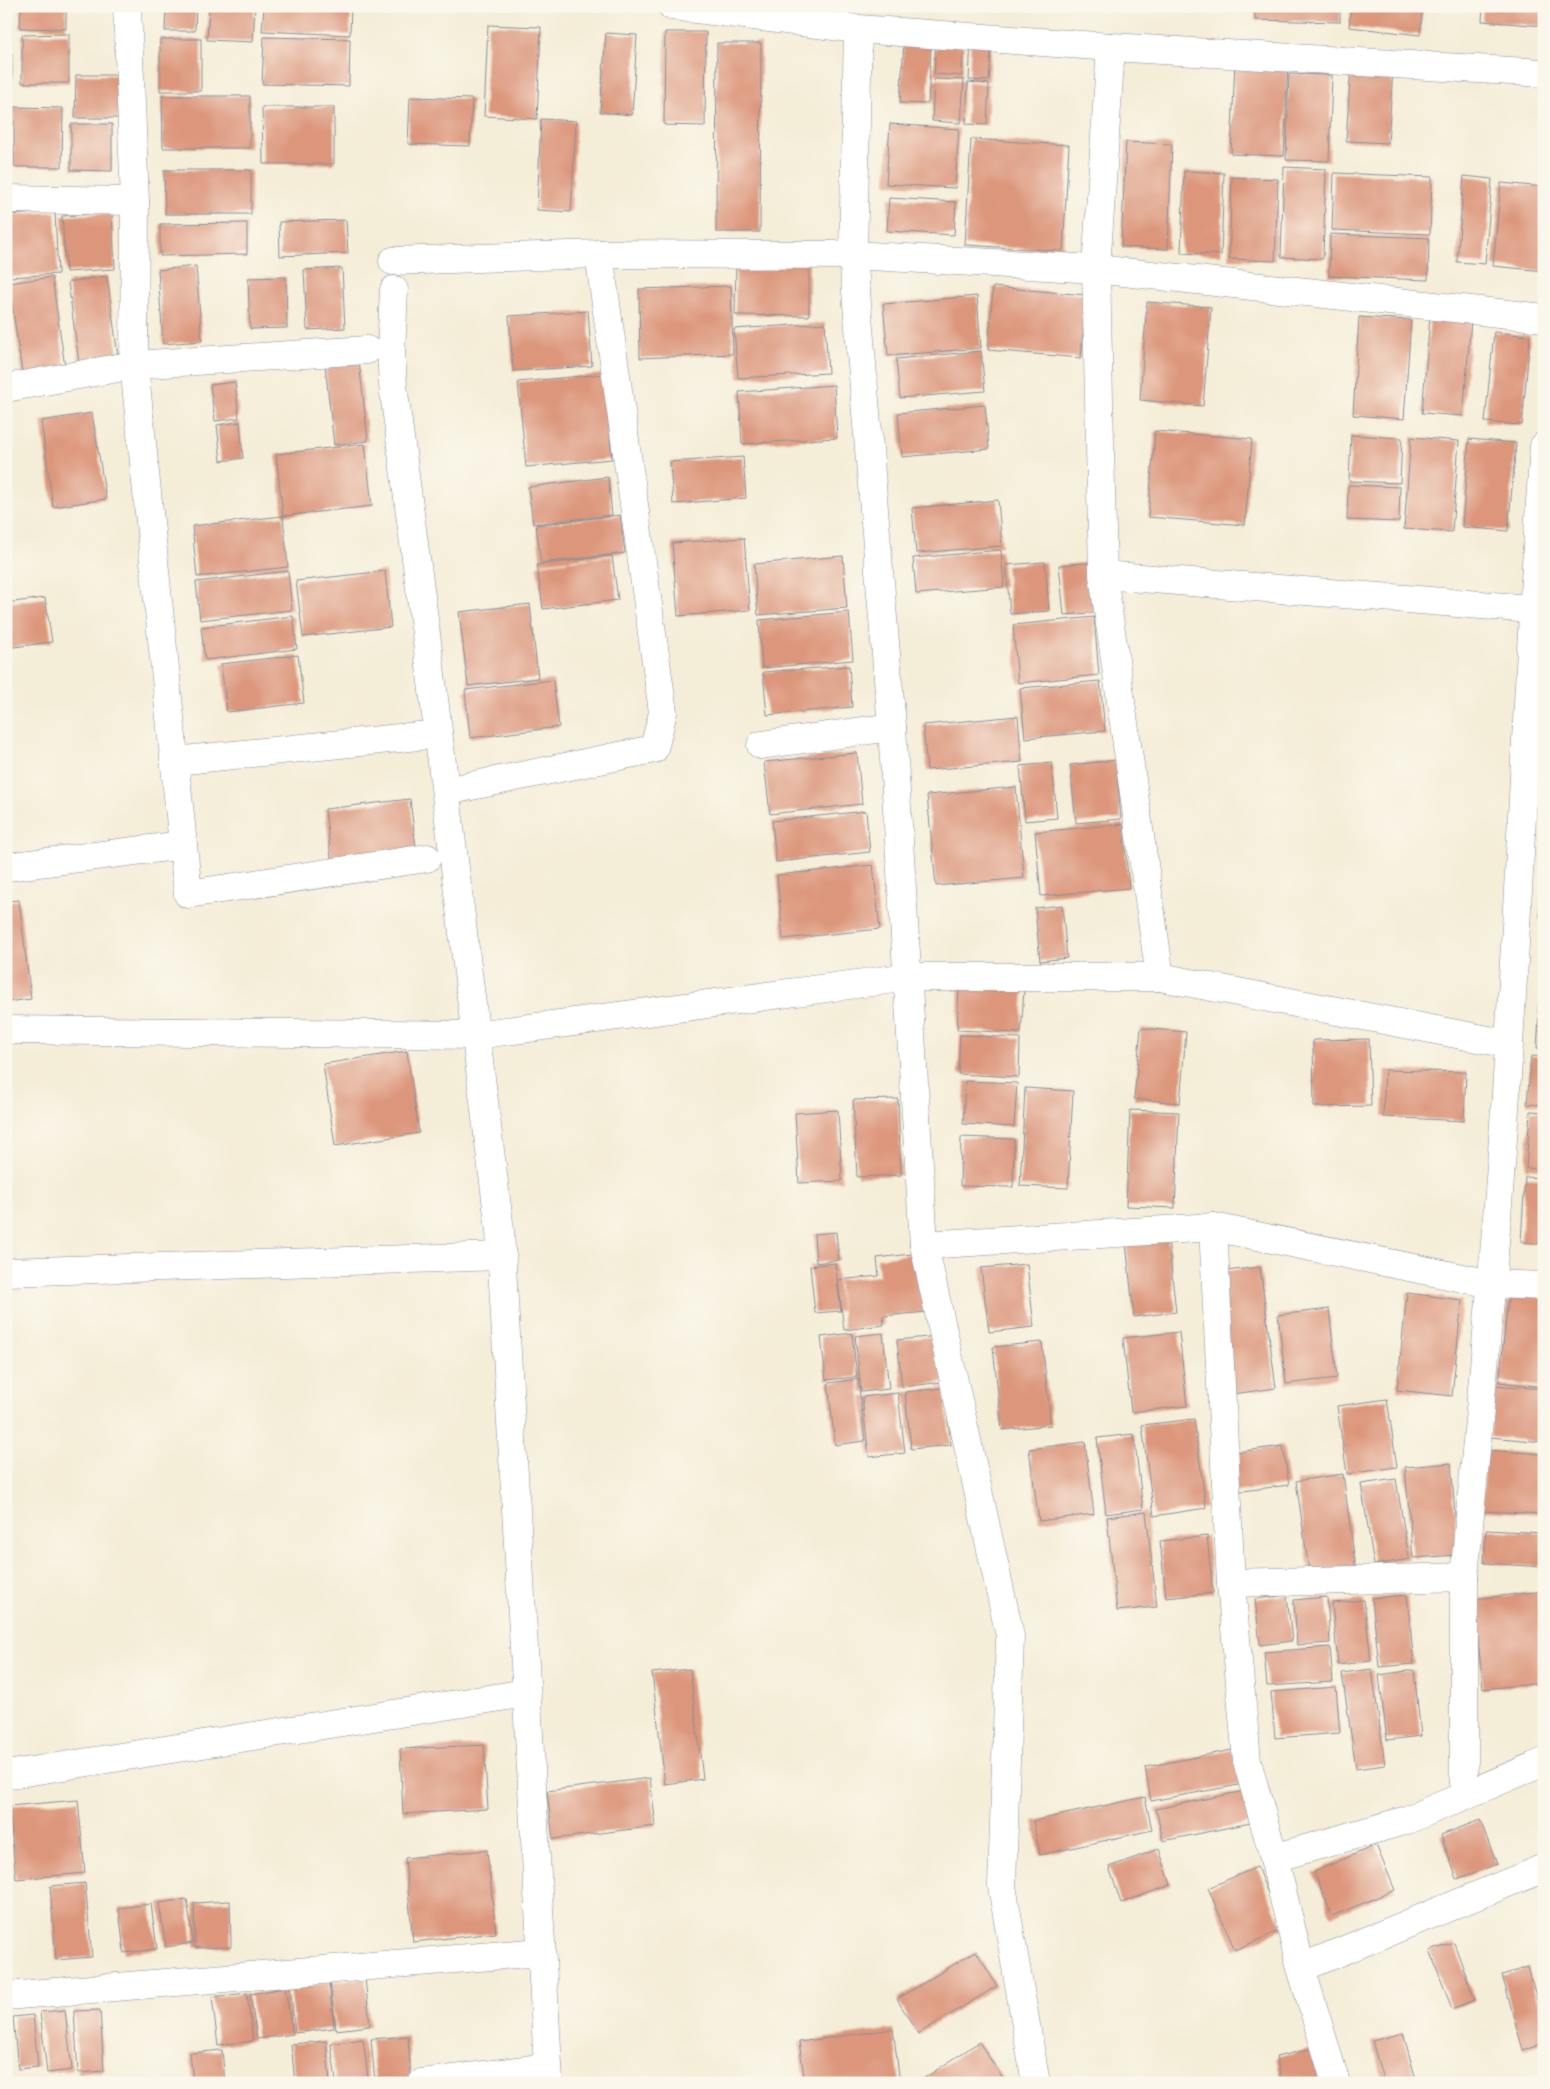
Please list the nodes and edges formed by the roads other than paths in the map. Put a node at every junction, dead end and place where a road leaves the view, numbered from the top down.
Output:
1 (126, 6) edge
2 (672, 6) edge
3 (858, 29) junction
4 (1111, 47) junction
5 (1544, 73) edge
6 (6, 199) edge
7 (135, 201) junction
8 (599, 254) junction
9 (853, 255) junction
10 (393, 261) dead end
11 (1096, 269) junction
12 (394, 290) dead end
13 (1544, 318) edge
14 (367, 350) dead end
15 (134, 365) junction
16 (6, 388) edge
17 (1544, 446) edge
18 (1103, 575) junction
19 (1538, 608) edge
20 (892, 727) junction
21 (438, 734) junction
22 (761, 745) dead end
23 (175, 762) junction
24 (446, 791) junction
25 (183, 845) junction
26 (427, 858) dead end
27 (6, 867) edge
28 (908, 977) junction
29 (1160, 977) junction
30 (6, 1030) edge
31 (476, 1035) junction
32 (1509, 1044) junction
33 (1213, 1227) junction
34 (924, 1245) junction
35 (502, 1256) junction
36 (6, 1272) edge
37 (1492, 1284) junction
38 (1544, 1286) edge
39 (1464, 1577) junction
40 (1231, 1582) junction
41 (526, 1693) junction
42 (1544, 1762) edge
43 (6, 1775) edge
44 (1464, 1796) junction
45 (1274, 1858) junction
46 (1544, 1868) edge
47 (541, 1952) junction
48 (1301, 1968) junction
49 (6, 1996) edge
50 (548, 2075) edge
51 (422, 2083) edge
52 (1036, 2083) edge
53 (1336, 2083) edge

1 - 7 street
2 - 3 street
3 - 4 street
3 - 9 street
4 - 5 street
4 - 11 street
6 - 7 street
7 - 15 street
8 - 9 street
8 - 10 street
8 - 24 street
9 - 11 street
9 - 20 street
11 - 13 street
11 - 18 street
12 - 21 street
14 - 15 street
15 - 16 street
15 - 23 street
17 - 19 street
18 - 19 street
18 - 29 street
19 - 32 street
20 - 22 street
20 - 28 street
21 - 23 street
21 - 24 street
23 - 25 street
24 - 31 street
25 - 26 street
25 - 27 street
28 - 29 street
28 - 31 street
28 - 34 street
29 - 32 street
30 - 31 street
31 - 35 street
32 - 37 street
33 - 34 street
33 - 37 street
33 - 40 street
34 - 52 street
35 - 36 street
35 - 41 street
37 - 38 street
37 - 39 street
39 - 40 street
39 - 44 street
40 - 45 street
41 - 43 street
41 - 47 street
42 - 44 street
44 - 45 street
45 - 48 street
46 - 48 street
47 - 49 street
47 - 50 street
48 - 53 street
50 - 51 street

